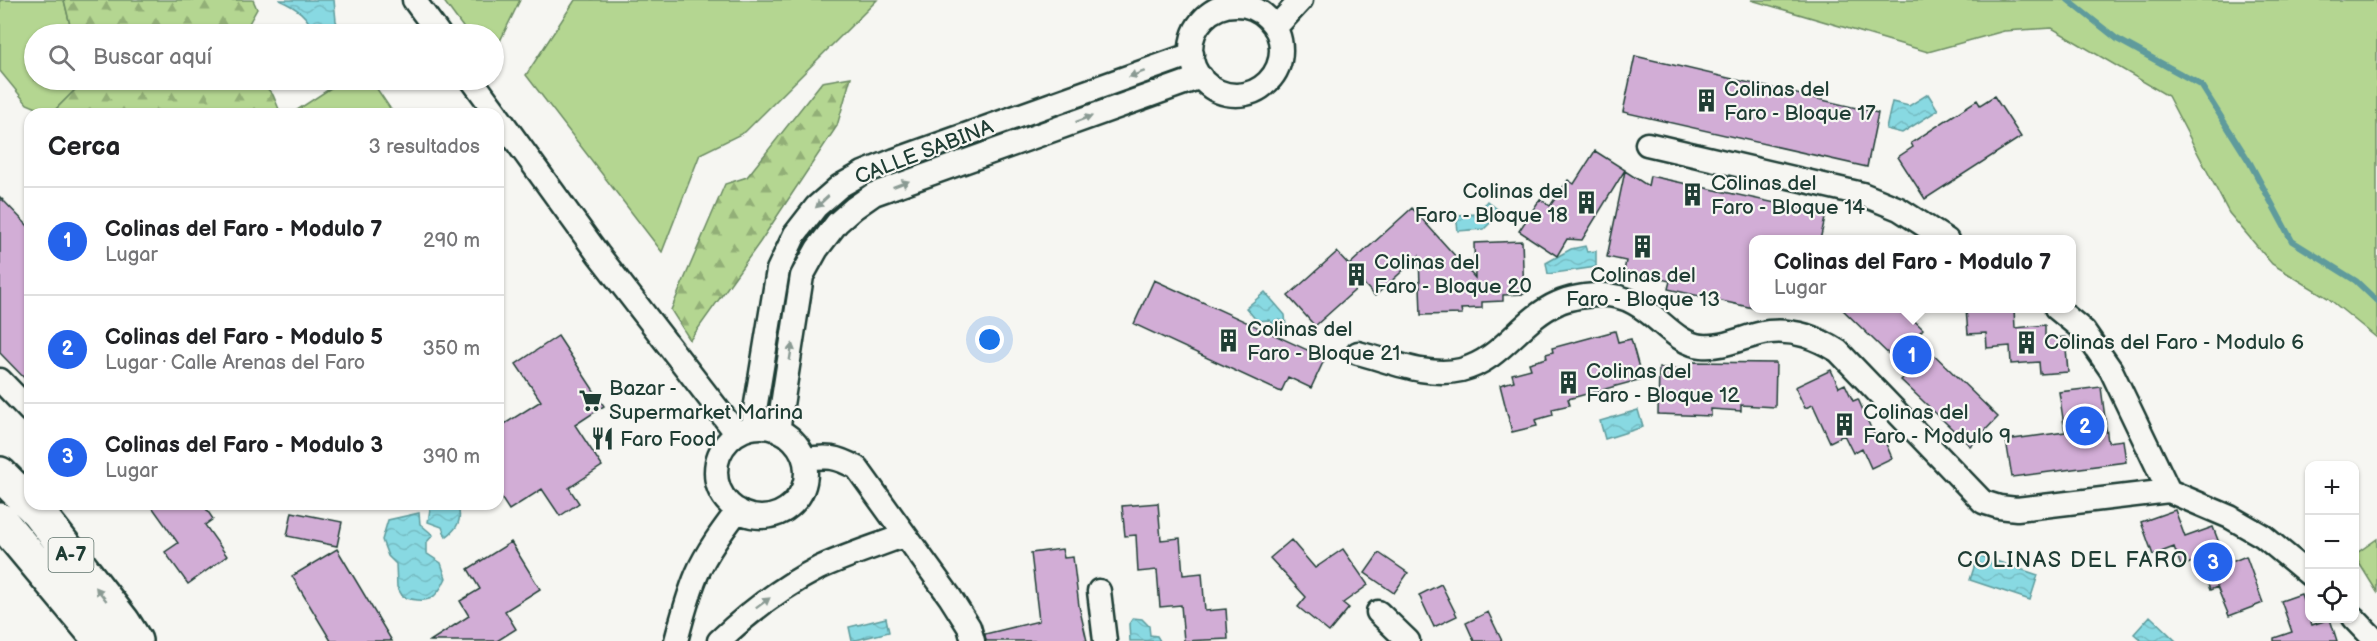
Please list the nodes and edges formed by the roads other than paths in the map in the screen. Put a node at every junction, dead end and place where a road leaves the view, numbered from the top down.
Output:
1 (414, 0) edge
2 (1301, 0) edge
3 (1253, 4) edge
4 (432, 24) edge
5 (1275, 28) junction
6 (1192, 54) junction
7 (1201, 77) junction
8 (479, 90) edge
9 (492, 108) edge
10 (504, 125) edge
11 (1647, 144) dead end
12 (1939, 235) edge
13 (2061, 313) edge
14 (1359, 353) dead end
15 (0, 380) edge
16 (24, 405) edge
17 (745, 431) junction
18 (778, 431) junction
19 (804, 459) junction
20 (0, 474) edge
21 (2169, 491) junction
22 (24, 498) edge
23 (36, 510) edge
24 (738, 510) junction
25 (0, 520) edge
26 (905, 535) junction
27 (2305, 571) edge
28 (1099, 591) dead end
29 (1378, 612) dead end
30 (2359, 622) edge
31 (101, 641) edge
32 (135, 641) edge
33 (675, 641) edge
34 (719, 641) edge
35 (974, 641) edge
36 (1105, 641) edge
37 (1408, 641) edge
38 (2376, 641) edge

1 - 4 street
2 - 5 street
3 - 5 street
3 - 6 street
5 - 7 street
6 - 7 street
6 -> 17 street, CALLE SABINA
18 -> 7 street, CALLE SABINA
8 - 9 street
10 - 17 street
11 - 12 street
13 - 21 street
14 - 21 street
15 - 16 street
17 - 18 street
17 - 24 street
18 - 19 street
19 - 24 street
19 - 26 street
22 -> 20 highway, A-7
21 - 27 street
32 -> 23 highway, A-7
24 - 33 street
25 - 31 highway, A-7
34 -> 26 street
26 - 35 street
28 - 36 street
29 - 37 street
30 - 38 street

